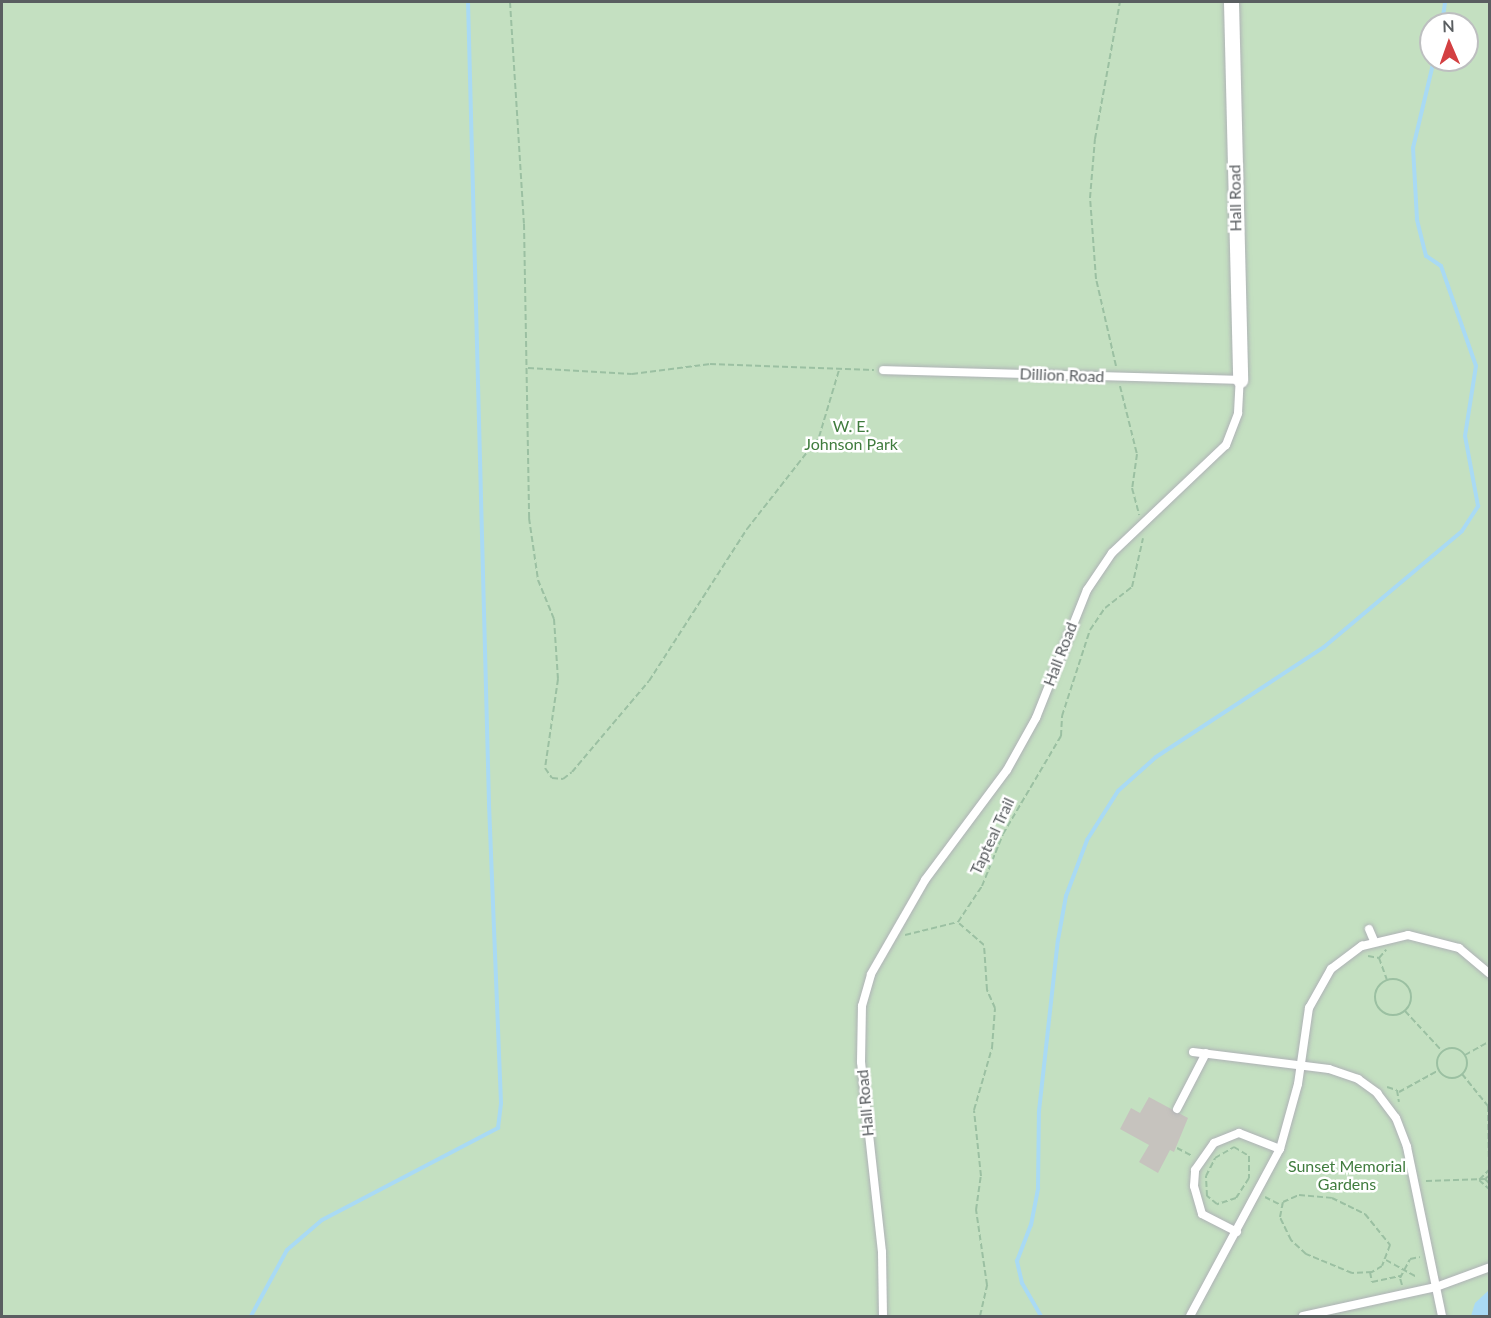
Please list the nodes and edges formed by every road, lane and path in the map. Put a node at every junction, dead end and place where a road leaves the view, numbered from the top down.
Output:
1 (510, 2) edge
2 (1120, 2) edge
3 (1231, 2) edge
4 (527, 368) junction
5 (839, 370) junction
6 (883, 370) joint
7 (1119, 376) junction
8 (1240, 380) junction
9 (1140, 525) junction
10 (958, 922) junction
11 (1369, 929) dead end
12 (888, 940) junction
13 (1374, 941) junction
14 (1379, 958) dead end
15 (1490, 974) edge
16 (1387, 980) junction
17 (1405, 1011) junction
18 (1490, 1041) edge
19 (1193, 1052) dead end
20 (1442, 1052) junction
21 (1206, 1053) junction
22 (1465, 1055) junction
23 (1301, 1065) junction
24 (1439, 1070) junction
25 (1462, 1074) junction
26 (1399, 1092) dead end
27 (1177, 1109) dead end
28 (1280, 1149) junction
29 (1489, 1169) edge
30 (1490, 1175) edge
31 (1485, 1179) junction
32 (1479, 1180) junction
33 (1414, 1181) junction
34 (1490, 1184) edge
35 (1246, 1186) joint
36 (1490, 1190) edge
37 (1237, 1232) junction
38 (1429, 1255) junction
39 (1386, 1260) junction
40 (1490, 1267) edge
41 (1404, 1270) junction
42 (1432, 1270) junction
43 (1370, 1272) junction
44 (1401, 1276) junction
45 (1418, 1277) junction
46 (1436, 1287) junction
47 (1418, 1292) junction
48 (1404, 1294) junction
49 (1195, 1315) edge
50 (883, 1317) edge
51 (980, 1317) edge
52 (1303, 1317) edge
53 (1442, 1317) edge

1 - 4 path
2 - 7 path, Tapteal Trail
3 - 8 street, Hall Road
4 - 5 path
4 - 5 path
5 - 6 path
6 - 7 lane, Dillion Road
7 - 8 lane, Dillion Road
7 - 9 path, Tapteal Trail
8 - 9 lane, Hall Road
9 - 10 path, Tapteal Trail
9 - 12 lane, Hall Road
10 - 12 path
10 - 51 path
11 - 13 lane
12 - 50 lane, Hall Road
13 - 15 lane
13 - 23 lane
14 - 16 path
16 - 17 path
16 - 17 path
17 - 20 path
18 - 22 path
19 - 21 lane
20 - 22 path
20 - 24 path
21 - 23 lane
21 - 27 lane
22 - 25 path
23 - 28 lane
23 - 33 lane
24 - 25 path
24 - 26 path
25 - 29 path
28 - 37 lane
28 - 37 lane
29 - 32 path
30 - 31 path
31 - 32 path
31 - 34 path
32 - 33 path
32 - 36 path
33 - 38 lane
35 - 35 path
37 - 49 lane
38 - 41 path
38 - 42 lane
39 - 41 path
39 - 43 path
39 - 43 path
40 - 46 lane
41 - 44 path
41 - 45 path
42 - 45 path
42 - 46 lane
43 - 44 path
44 - 48 path
45 - 47 path
46 - 47 lane
46 - 53 lane
47 - 48 lane
48 - 52 lane

